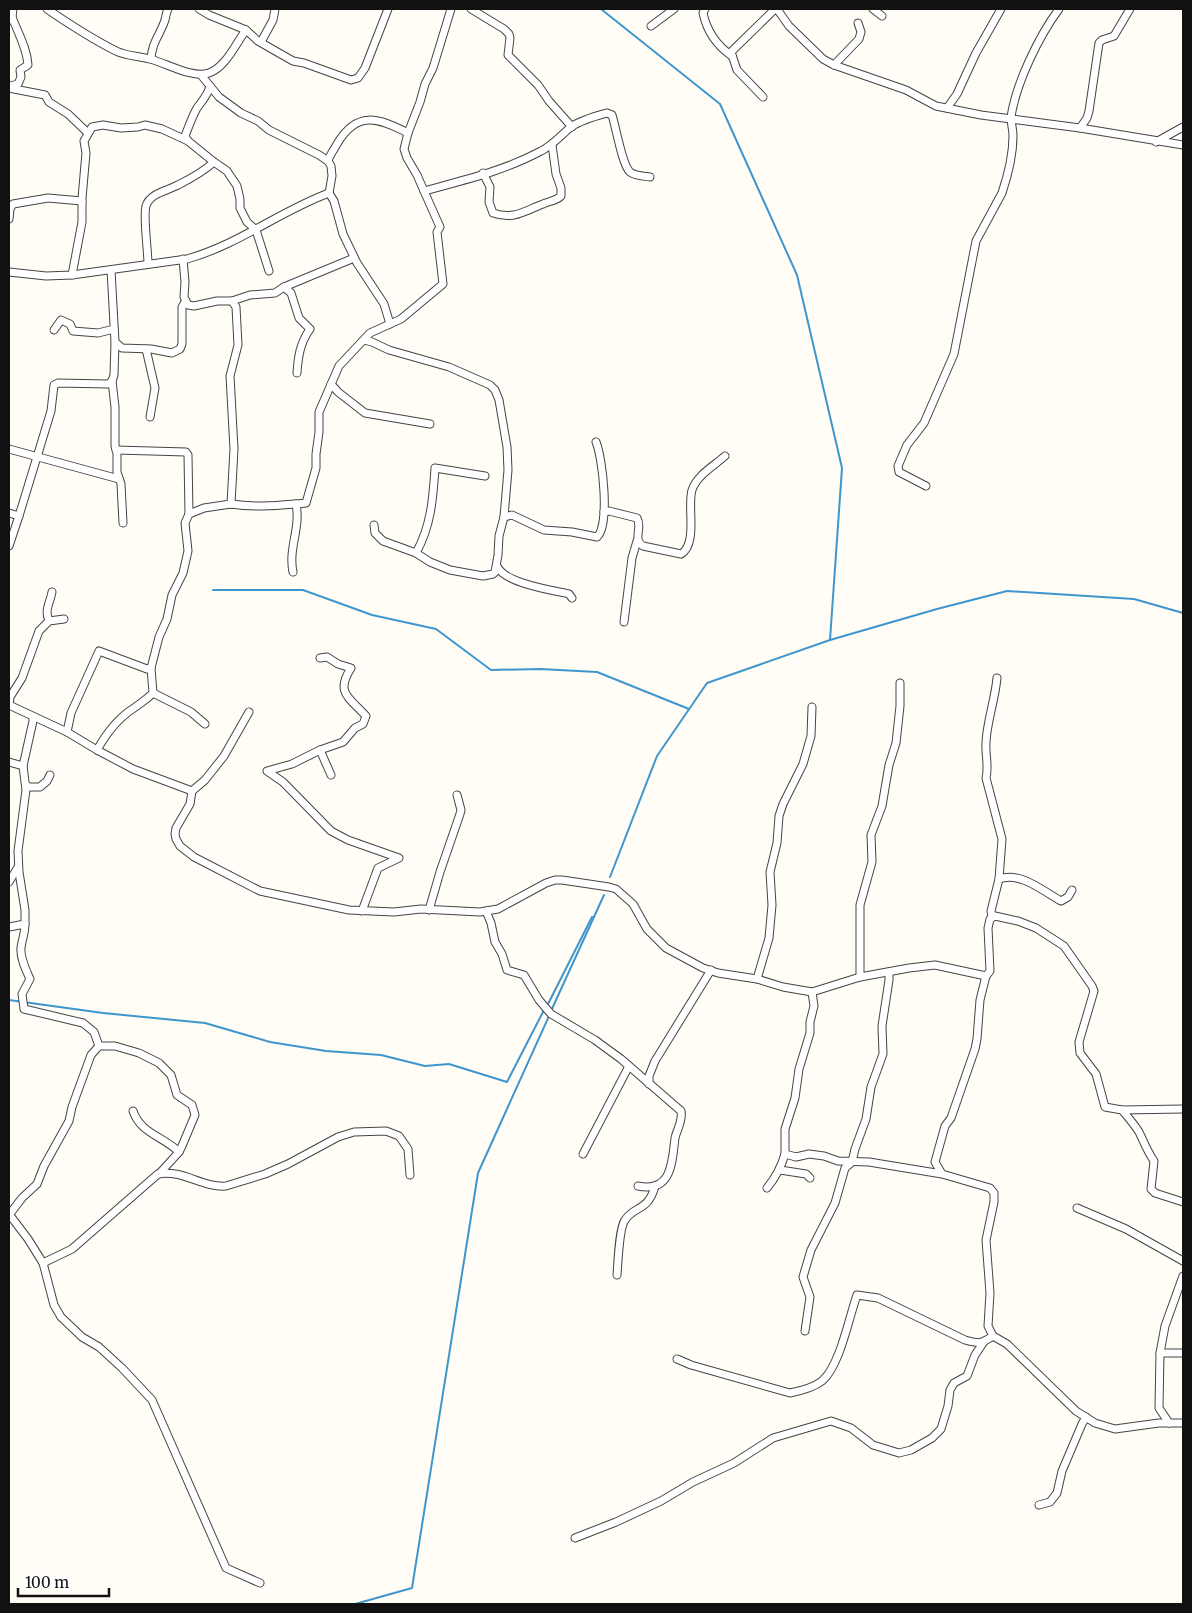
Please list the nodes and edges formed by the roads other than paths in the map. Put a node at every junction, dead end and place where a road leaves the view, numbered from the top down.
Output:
1 (13, 9) edge
2 (47, 9) edge
3 (168, 9) edge
4 (199, 9) edge
5 (275, 9) edge
6 (388, 9) edge
7 (451, 9) edge
8 (471, 9) edge
9 (674, 9) edge
10 (705, 9) edge
11 (776, 9) edge
12 (873, 9) edge
13 (1001, 9) edge
14 (1059, 9) edge
15 (1130, 9) edge
16 (882, 16) dead end
17 (10, 18) edge
18 (858, 23) dead end
19 (651, 26) dead end
20 (246, 30) junction
21 (261, 42) junction
22 (733, 56) junction
23 (151, 59) junction
24 (834, 65) junction
25 (201, 75) junction
26 (210, 86) junction
27 (9, 87) edge
28 (762, 97) dead end
29 (947, 108) junction
30 (1011, 119) junction
31 (572, 127) junction
32 (1183, 127) edge
33 (1080, 128) junction
34 (88, 133) junction
35 (408, 133) junction
36 (188, 141) junction
37 (1156, 142) junction
38 (552, 144) junction
39 (1183, 145) edge
40 (328, 161) junction
41 (214, 162) junction
42 (483, 174) junction
43 (650, 178) dead end
44 (424, 191) junction
45 (329, 193) junction
46 (82, 201) junction
47 (11, 204) edge
48 (9, 220) edge
49 (256, 230) junction
50 (354, 258) junction
51 (183, 259) junction
52 (148, 264) junction
53 (111, 270) junction
54 (269, 271) dead end
55 (9, 272) edge
56 (72, 275) junction
57 (284, 286) junction
58 (232, 301) junction
59 (186, 302) junction
60 (390, 324) junction
61 (114, 329) junction
62 (54, 330) dead end
63 (364, 340) junction
64 (115, 342) junction
65 (146, 349) junction
66 (297, 373) dead end
67 (112, 381) junction
68 (331, 384) junction
69 (150, 417) dead end
70 (430, 424) dead end
71 (596, 442) dead end
72 (9, 449) edge
73 (116, 450) junction
74 (725, 456) dead end
75 (38, 458) junction
76 (485, 476) dead end
77 (119, 479) junction
78 (926, 486) dead end
79 (232, 504) junction
80 (296, 504) junction
81 (604, 512) junction
82 (9, 513) edge
83 (190, 514) junction
84 (19, 516) junction
85 (504, 517) junction
86 (123, 523) dead end
87 (374, 525) dead end
88 (638, 541) junction
89 (9, 546) edge
90 (416, 554) junction
91 (497, 566) junction
92 (293, 572) dead end
93 (52, 592) dead end
94 (572, 598) dead end
95 (64, 618) dead end
96 (49, 621) junction
97 (624, 622) dead end
98 (320, 658) dead end
99 (151, 668) junction
100 (997, 678) dead end
101 (900, 683) dead end
102 (153, 693) junction
103 (9, 705) edge
104 (812, 707) dead end
105 (249, 712) dead end
106 (33, 717) junction
107 (205, 724) dead end
108 (66, 732) junction
109 (97, 750) junction
110 (320, 750) junction
111 (9, 762) edge
112 (23, 766) junction
113 (50, 775) dead end
114 (332, 775) dead end
115 (26, 785) junction
116 (192, 791) junction
117 (457, 796) dead end
118 (18, 867) junction
119 (999, 879) junction
120 (9, 882) edge
121 (1072, 890) dead end
122 (430, 910) junction
123 (362, 911) junction
124 (486, 911) junction
125 (992, 917) junction
126 (25, 924) junction
127 (9, 926) edge
128 (711, 970) junction
129 (888, 972) junction
130 (860, 976) junction
131 (986, 976) junction
132 (757, 979) junction
133 (812, 992) junction
134 (99, 1046) junction
135 (629, 1066) junction
136 (649, 1084) junction
137 (1183, 1109) edge
138 (1122, 1110) junction
139 (133, 1111) dead end
140 (179, 1152) junction
141 (583, 1154) dead end
142 (785, 1154) junction
143 (852, 1162) junction
144 (780, 1170) junction
145 (158, 1174) junction
146 (942, 1174) junction
147 (410, 1175) dead end
148 (810, 1178) dead end
149 (638, 1186) dead end
150 (655, 1186) junction
151 (767, 1188) dead end
152 (1183, 1202) edge
153 (1077, 1208) dead end
154 (9, 1214) edge
155 (1183, 1261) edge
156 (42, 1263) junction
157 (617, 1275) dead end
158 (1183, 1276) edge
159 (805, 1331) dead end
160 (993, 1336) junction
161 (982, 1343) junction
162 (1160, 1353) junction
163 (1183, 1353) edge
164 (677, 1359) dead end
165 (1086, 1417) junction
166 (1169, 1423) junction
167 (1183, 1423) edge
168 (1039, 1505) dead end
169 (575, 1538) dead end
170 (260, 1583) dead end

1 - 17 street
2 - 23 street
3 - 23 street
4 - 20 street
5 - 21 street
6 - 21 street
7 - 35 street
8 - 31 street
9 - 19 street
10 - 22 street
11 - 22 street
11 - 24 street
12 - 16 street
13 - 29 street
14 - 30 street
15 - 33 street
17 - 27 street
18 - 24 street
20 - 21 street
20 - 25 street
22 - 28 street
23 - 25 street
24 - 29 street
25 - 26 street
26 - 36 street
26 - 40 street
27 - 34 street
29 - 30 street
30 - 33 street
30 - 78 street
31 - 38 street
31 - 43 street
32 - 37 street
33 - 37 street
34 - 36 street
34 - 46 street
35 - 40 street
35 - 44 street
36 - 41 street
37 - 39 street
38 - 42 street
38 - 42 street
40 - 45 street
41 - 49 street
41 - 52 street
42 - 44 street
44 - 60 street
45 - 49 street
45 - 50 street
46 - 47 street
46 - 56 street
47 - 48 street
49 - 51 street
49 - 54 street
50 - 57 street
50 - 60 street
51 - 52 street
51 - 59 street
52 - 53 street
53 - 56 street
53 - 61 street
55 - 56 street
57 - 58 street
57 - 66 street
58 - 59 street
58 - 79 street
59 - 65 street
60 - 63 street
61 - 62 street
61 - 64 street
63 - 68 street
63 - 85 street
64 - 65 street
64 - 67 street
65 - 69 street
67 - 73 street
67 - 75 street
68 - 70 street
68 - 80 street
71 - 81 street
72 - 75 street
73 - 77 street
73 - 83 street
74 - 88 street
75 - 77 street
75 - 84 street
76 - 90 street
77 - 86 street
79 - 80 street
79 - 83 street
80 - 92 street
81 - 85 street
81 - 88 street
82 - 84 street
83 - 99 street
84 - 89 street
85 - 91 street
87 - 90 street
88 - 97 street
90 - 91 street
91 - 94 street
93 - 96 street
95 - 96 street
96 - 103 street
98 - 110 street
99 - 102 street
99 - 108 street
100 - 119 street
101 - 130 street
102 - 107 street
102 - 109 street
103 - 106 street
104 - 132 street
105 - 116 street
106 - 108 street
106 - 112 street
108 - 109 street
109 - 116 street
110 - 114 street
110 - 123 street
111 - 112 street
112 - 115 street
113 - 115 street
115 - 118 street
116 - 123 street
117 - 122 street
118 - 120 street
118 - 126 street
119 - 121 street
119 - 125 street
122 - 123 street
122 - 124 street
124 - 128 street
124 - 135 street
125 - 131 street
125 - 138 street
126 - 127 street
126 - 134 street
128 - 132 street
128 - 136 street
129 - 130 street
129 - 131 street
129 - 143 street
130 - 133 street
131 - 146 street
132 - 133 street
133 - 142 street
134 - 140 street
134 - 154 street
135 - 136 street
135 - 141 street
136 - 150 street
137 - 138 street
138 - 152 street
139 - 140 street
140 - 145 street
142 - 143 street
142 - 144 street
143 - 146 street
143 - 159 street
144 - 148 street
144 - 151 street
145 - 147 street
145 - 156 street
146 - 160 street
149 - 150 street
150 - 157 street
153 - 155 street
154 - 156 street
156 - 170 street
158 - 162 street
160 - 161 street
160 - 165 street
161 - 164 street
161 - 169 street
162 - 163 street
162 - 166 street
165 - 166 street
165 - 168 street
166 - 167 street

